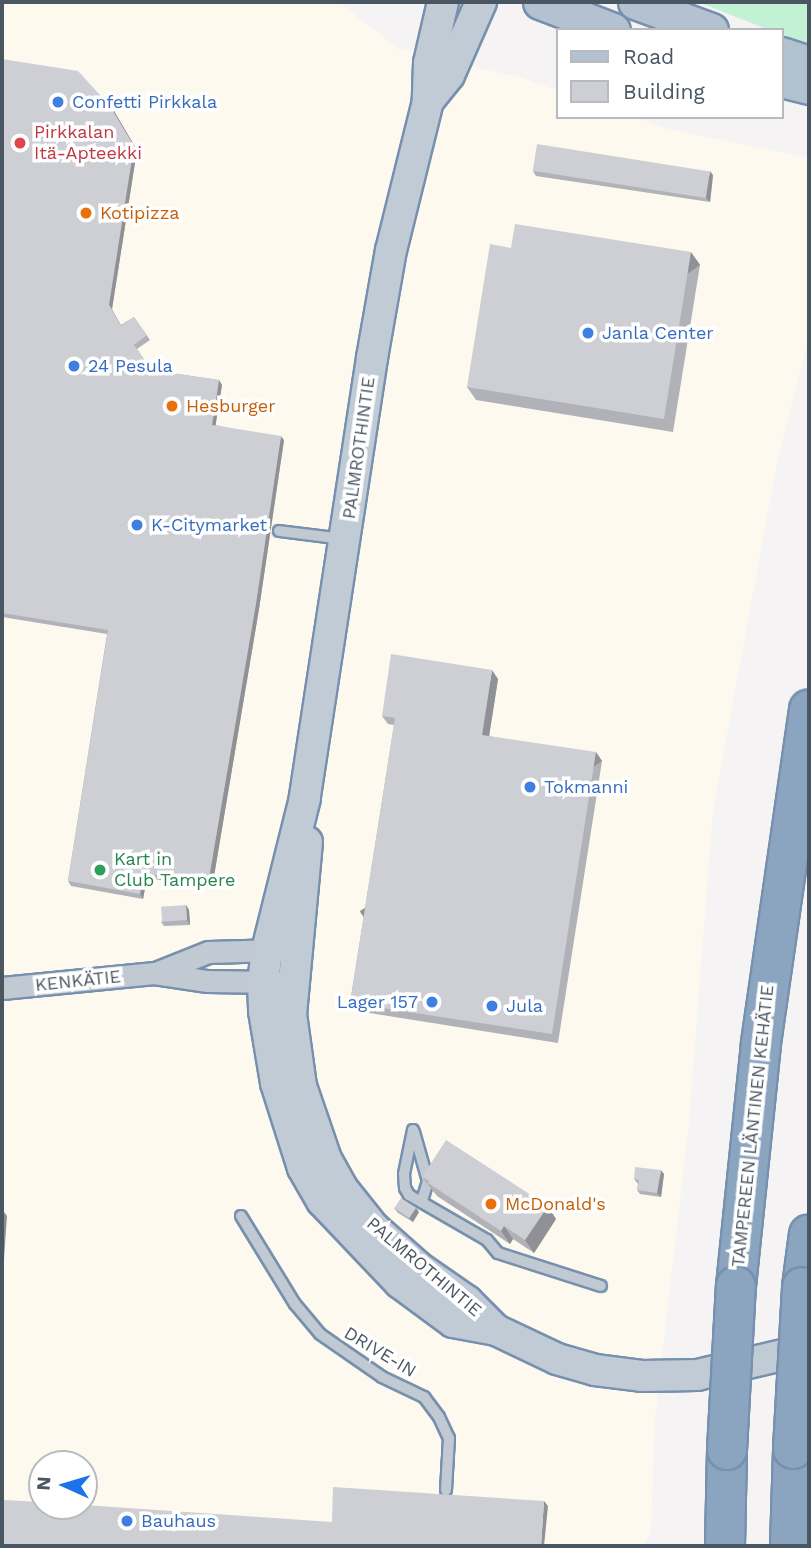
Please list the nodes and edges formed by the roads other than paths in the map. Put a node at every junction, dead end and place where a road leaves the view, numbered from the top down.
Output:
1 (443, 2) edge
2 (481, 2) edge
3 (540, 2) edge
4 (635, 2) edge
5 (608, 28) edge
6 (706, 28) edge
7 (783, 55) edge
8 (809, 63) edge
9 (783, 80) edge
10 (809, 87) edge
11 (428, 101) junction
12 (279, 531) dead end
13 (346, 540) junction
14 (809, 709) edge
15 (281, 950) junction
16 (154, 973) junction
17 (262, 981) junction
18 (292, 982) junction
19 (2, 988) edge
20 (422, 1201) junction
21 (240, 1216) dead end
22 (809, 1234) edge
23 (601, 1286) dead end
24 (496, 1330) junction
25 (809, 1349) edge
26 (446, 1490) dead end
27 (725, 1546) edge
28 (790, 1546) edge

1 - 11 street, PALMROTHINTIE
2 - 11 street, PALMROTHINTIE
3 - 5 main road
4 - 6 main road
7 - 8 main road
9 - 10 main road
11 - 13 street, PALMROTHINTIE
12 - 13 lane
13 - 15 street, PALMROTHINTIE
14 - 27 highway, TAMPEREEN LÄNTINEN KEHÄTIE, bridge
15 - 16 street, KENKÄTIE
15 - 17 street, PALMROTHINTIE
15 - 18 street, PALMROTHINTIE
16 - 17 street, KENKÄTIE
16 - 19 street, KENKÄTIE
17 - 18 street, KENKÄTIE
17 - 24 street, PALMROTHINTIE
18 - 24 street, PALMROTHINTIE
20 - 20 lane
20 - 23 lane
21 - 26 lane, DRIVE-IN
22 - 28 highway, bridge
24 - 25 street, PALMROTHINTIE

